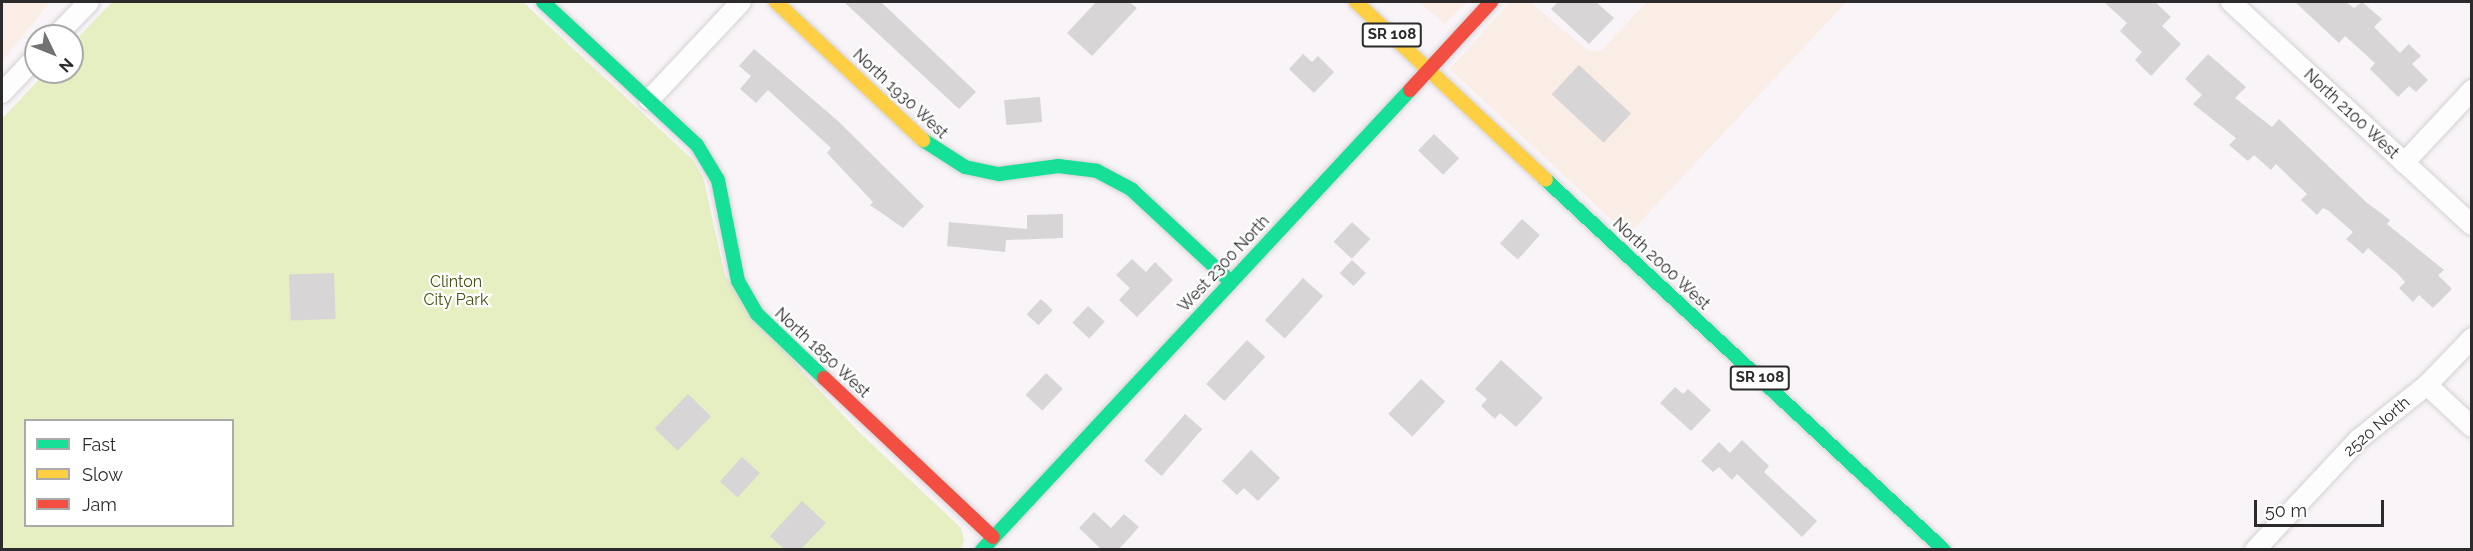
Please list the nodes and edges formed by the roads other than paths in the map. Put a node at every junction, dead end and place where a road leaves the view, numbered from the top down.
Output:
1 (89, 2) edge
2 (543, 2) edge
3 (741, 2) edge
4 (776, 2) edge
5 (1356, 2) edge
6 (1491, 2) edge
7 (2231, 2) edge
8 (68, 24) edge
9 (1428, 69) junction
10 (24, 70) edge
11 (2472, 90) edge
12 (2, 93) edge
13 (649, 100) junction
14 (2404, 163) junction
15 (2472, 225) edge
16 (1231, 282) junction
17 (2472, 338) edge
18 (2427, 385) junction
19 (2472, 428) edge
20 (993, 537) junction
21 (982, 549) edge
22 (1944, 549) edge
23 (2254, 549) edge

1 - 8 street
2 - 13 street, North 1850 West
3 - 13 street
4 - 16 street, North 1930 West
5 - 9 street, North 2000 West / SR 108
6 - 9 street, West 2300 North
7 - 14 street, North 2100 West
9 - 16 street, West 2300 North
9 - 22 street, North 2000 West / SR 108
10 - 12 street
11 - 14 street
13 - 20 street, North 1850 West
14 - 15 street, North 2100 West
16 - 20 street, West 2300 North
17 - 18 street, 2520 North
18 - 19 street
18 - 23 street, 2520 North
20 - 21 street, West 2300 North

